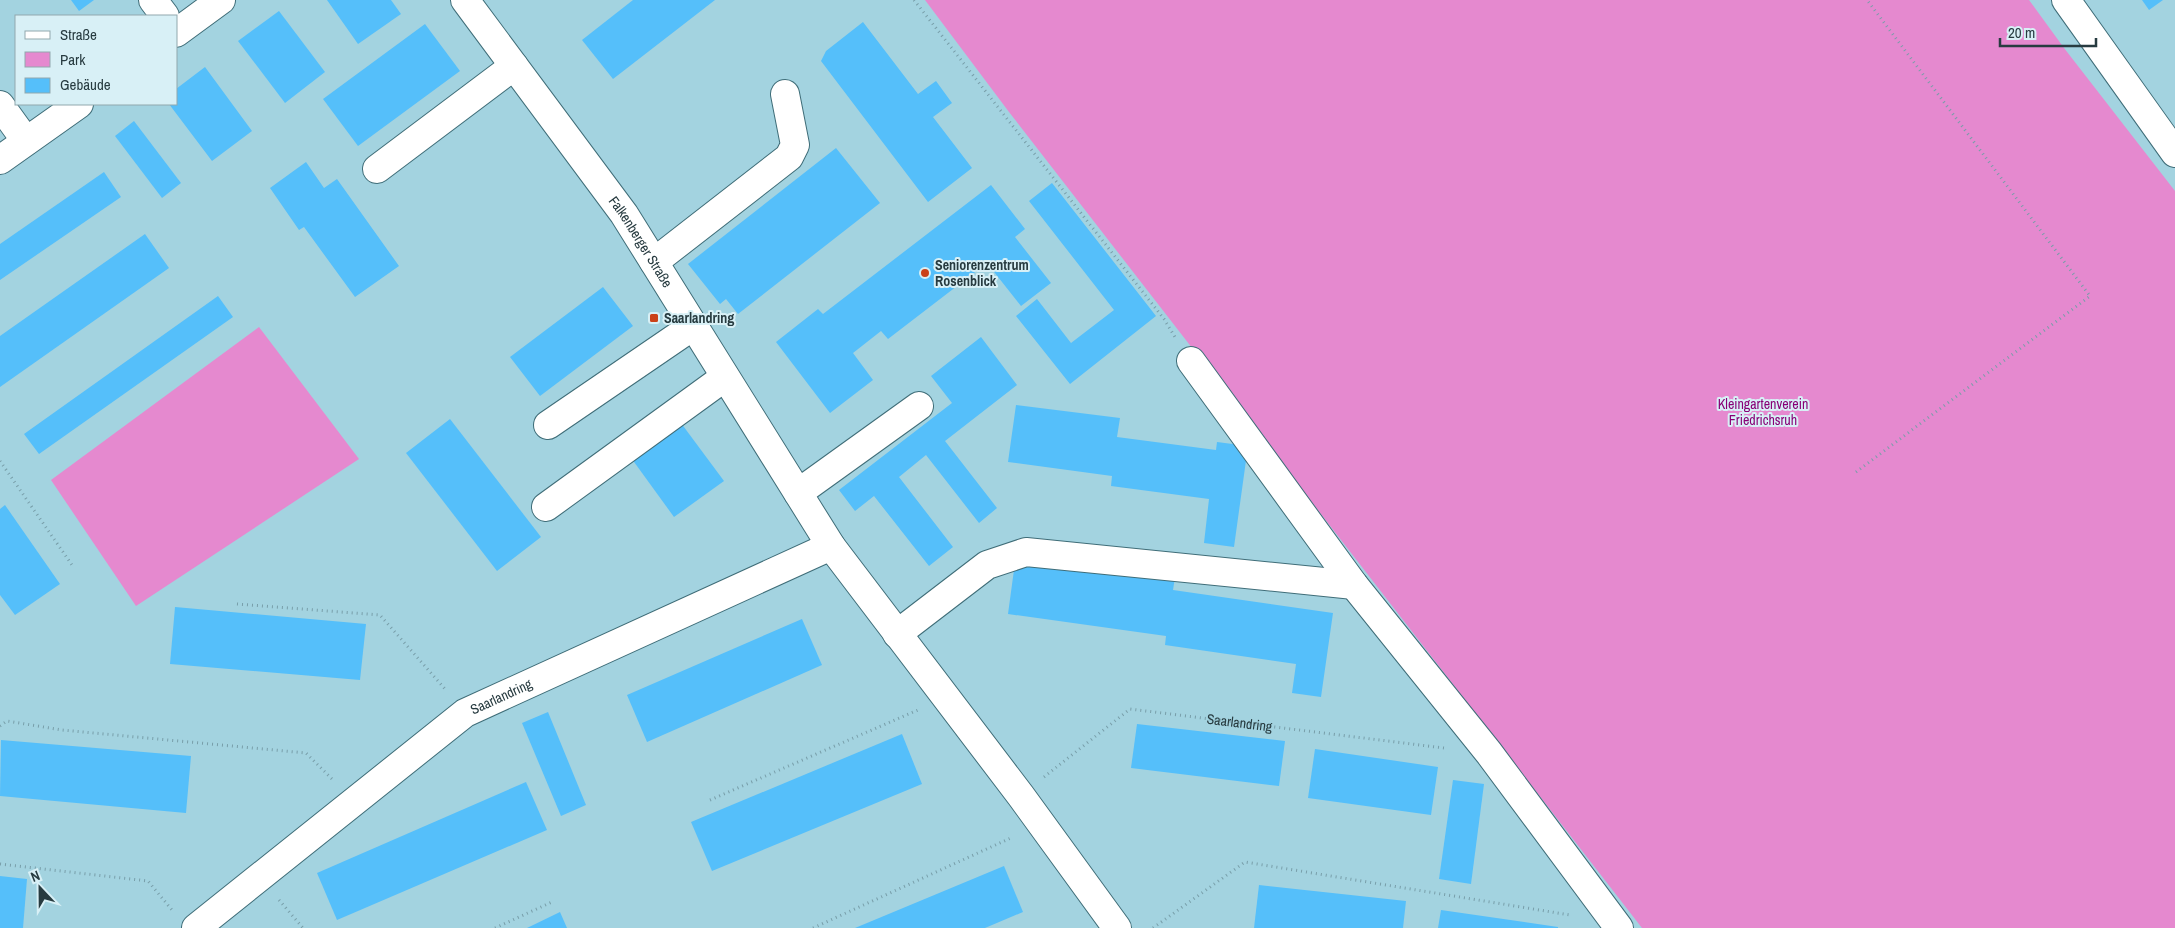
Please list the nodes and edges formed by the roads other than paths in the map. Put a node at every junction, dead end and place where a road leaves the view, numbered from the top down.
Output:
1 (153, 0) edge
2 (221, 0) edge
3 (465, 0) edge
4 (2066, 0) edge
5 (164, 15) edge
6 (178, 26) edge
7 (514, 66) junction
8 (785, 94) dead end
9 (0, 105) edge
10 (78, 105) edge
11 (26, 141) junction
12 (2175, 153) edge
13 (0, 160) edge
14 (377, 168) dead end
15 (654, 262) junction
16 (693, 326) junction
17 (1191, 361) road end
18 (725, 376) junction
19 (919, 406) dead end
20 (548, 425) dead end
21 (798, 493) junction
22 (546, 507) dead end
23 (831, 546) junction
24 (1354, 585) junction
25 (897, 634) junction
26 (186, 921) edge
27 (1617, 925) edge
28 (1117, 928) edge

1 - 5 street
2 - 6 street
3 - 7 street, Falkenberger Straße
4 - 12 street
7 - 14 street
7 - 15 street, Falkenberger Straße
8 - 15 street
9 - 11 street
10 - 11 street
11 - 13 street
15 - 16 street, Falkenberger Straße
16 - 18 street, Falkenberger Straße
16 - 20 street
17 - 24 street
18 - 21 street, Falkenberger Straße
18 - 22 street
19 - 21 street
21 - 23 street, Falkenberger Straße
23 - 25 street
23 - 26 street, Saarlandring
24 - 25 street
24 - 27 street
25 - 28 street

